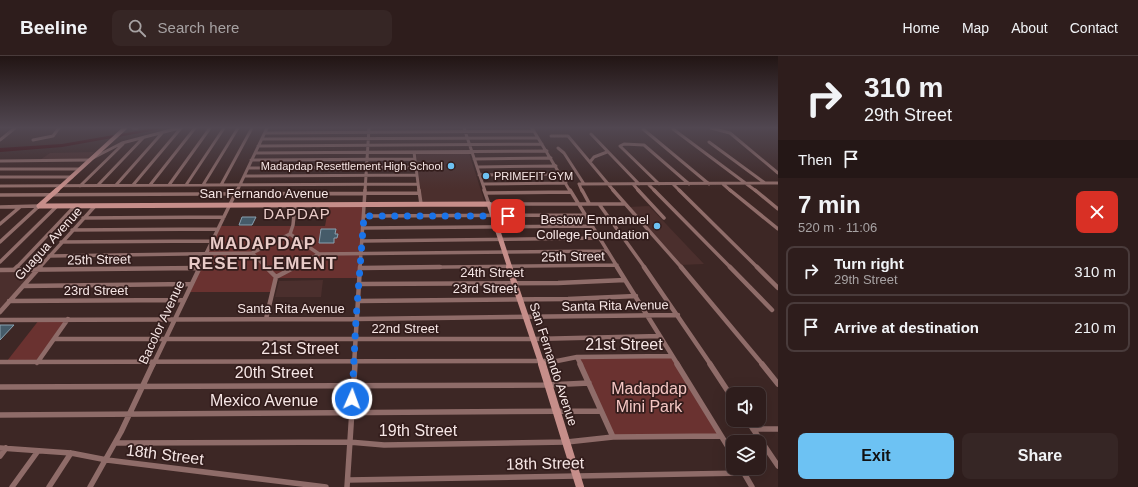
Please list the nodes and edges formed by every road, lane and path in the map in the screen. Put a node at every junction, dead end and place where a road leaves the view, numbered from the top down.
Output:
1 (102, 148) edge
2 (114, 148) edge
3 (119, 148) edge
4 (133, 148) edge
5 (149, 148) edge
6 (163, 148) edge
7 (179, 148) edge
8 (196, 148) edge
9 (211, 148) edge
10 (226, 148) edge
11 (241, 148) edge
12 (257, 148) edge
13 (368, 148) edge
14 (471, 148) edge
15 (545, 148) edge
16 (558, 148) dead end
17 (578, 148) edge
18 (604, 148) edge
19 (623, 148) edge
20 (648, 148) edge
21 (666, 148) edge
22 (699, 148) edge
23 (717, 148) edge
24 (748, 148) edge
25 (547, 151) junction
26 (367, 152) junction
27 (414, 152) junction
28 (472, 152) junction
29 (607, 152) junction
30 (255, 153) junction
31 (550, 158) junction
32 (366, 159) junction
33 (415, 159) junction
34 (474, 159) junction
35 (89, 160) junction
36 (251, 160) junction
37 (0, 161) edge
38 (590, 162) junction
39 (556, 166) junction
40 (366, 167) junction
41 (416, 167) junction
42 (477, 167) junction
43 (771, 167) junction
44 (778, 167) edge
45 (80, 168) junction
46 (248, 168) junction
47 (0, 169) edge
48 (778, 173) edge
49 (560, 174) junction
50 (365, 175) junction
51 (417, 175) junction
52 (479, 175) junction
53 (72, 176) junction
54 (244, 176) junction
55 (0, 177) edge
56 (566, 183) junction
57 (766, 183) junction
58 (778, 183) edge
59 (365, 184) junction
60 (418, 184) junction
61 (483, 184) junction
62 (584, 184) junction
63 (608, 184) junction
64 (633, 184) junction
65 (639, 184) junction
66 (659, 184) junction
67 (673, 184) junction
68 (689, 184) junction
69 (709, 184) junction
70 (723, 184) junction
71 (747, 184) junction
72 (98, 185) junction
73 (116, 185) junction
74 (133, 185) junction
75 (150, 185) junction
76 (169, 185) junction
77 (186, 185) junction
78 (203, 185) junction
79 (221, 185) junction
80 (239, 185) junction
81 (649, 185) junction
82 (0, 186) edge
83 (61, 186) junction
84 (80, 186) junction
85 (571, 192) junction
86 (364, 193) junction
87 (419, 193) junction
88 (486, 193) junction
89 (234, 194) junction
90 (0, 195) edge
91 (51, 195) junction
92 (578, 203) junction
93 (589, 203) junction
94 (365, 204) junction
95 (421, 204) junction
96 (489, 204) junction
97 (599, 204) junction
98 (625, 204) junction
99 (294, 205) junction
100 (20, 206) junction
101 (39, 206) junction
102 (56, 206) junction
103 (75, 206) junction
104 (95, 206) junction
105 (229, 206) junction
106 (0, 207) edge
107 (778, 209) edge
108 (585, 215) junction
109 (364, 216) junction
110 (492, 216) junction
111 (224, 217) junction
112 (83, 218) junction
113 (664, 218) dead end
114 (0, 224) edge
115 (592, 226) junction
116 (496, 227) junction
117 (364, 228) junction
118 (218, 229) junction
119 (778, 229) edge
120 (72, 230) junction
121 (290, 234) junction
122 (600, 238) junction
123 (500, 239) junction
124 (212, 241) junction
125 (363, 241) junction
126 (0, 242) edge
127 (61, 242) junction
128 (607, 251) junction
129 (505, 252) junction
130 (252, 253) junction
131 (205, 254) junction
132 (319, 254) junction
133 (362, 254) junction
134 (49, 256) junction
135 (0, 262) edge
136 (617, 266) junction
137 (510, 267) junction
138 (198, 268) junction
139 (361, 268) junction
140 (0, 270) edge
141 (14, 270) junction
142 (37, 270) junction
143 (276, 277) junction
144 (625, 280) junction
145 (515, 282) junction
146 (191, 284) junction
147 (359, 284) junction
148 (23, 286) junction
149 (778, 288) edge
150 (636, 296) junction
151 (519, 299) junction
152 (184, 300) junction
153 (358, 301) junction
154 (9, 302) junction
155 (772, 310) dead end
156 (0, 312) edge
157 (646, 315) junction
158 (678, 315) junction
159 (525, 317) junction
160 (175, 318) junction
161 (68, 319) junction
162 (266, 319) junction
163 (356, 319) junction
164 (0, 320) edge
165 (660, 336) junction
166 (54, 339) junction
167 (356, 339) junction
168 (534, 339) junction
169 (164, 340) junction
170 (672, 356) junction
171 (577, 357) junction
172 (354, 361) junction
173 (540, 361) junction
174 (0, 362) edge
175 (155, 362) junction
176 (37, 363) junction
177 (589, 383) junction
178 (778, 384) edge
179 (352, 385) junction
180 (548, 385) junction
181 (144, 386) junction
182 (0, 387) edge
183 (726, 388) edge
184 (601, 411) junction
185 (556, 412) junction
186 (131, 414) junction
187 (352, 414) junction
188 (0, 415) edge
189 (753, 429) joint
190 (778, 429) edge
191 (720, 436) junction
192 (613, 437) junction
193 (349, 442) junction
194 (567, 442) junction
195 (117, 443) junction
196 (726, 445) edge
197 (3, 448) edge
198 (38, 451) junction
199 (71, 453) junction
200 (0, 456) edge
201 (107, 460) junction
202 (778, 466) edge
203 (726, 470) edge
204 (576, 475) junction
205 (745, 475) edge
206 (347, 484) edge
207 (12, 487) edge
208 (49, 487) edge
209 (90, 487) edge
210 (326, 487) edge
211 (580, 487) edge
212 (752, 487) edge

1 - 35 main road
2 - 35 street
3 - 84 street
4 - 72 street
5 - 73 street
6 - 74 street
7 - 75 street
8 - 76 street
9 - 77 street
10 - 78 street
11 - 79 street
12 - 30 street, Bacolor Avenue
13 - 26 street
14 - 28 street, San Fernando Avenue
15 - 25 street
16 - 62 street
17 - 38 street
18 - 29 street
19 - 66 street
20 - 68 street
21 - 69 street
22 - 71 street
23 - 57 street
24 - 43 street
25 - 28 street
25 - 31 street
26 - 27 street
26 - 30 street
26 - 32 street
27 - 28 street
27 - 33 street
28 - 34 street, San Fernando Avenue
29 - 38 street
29 - 65 street
30 - 36 street, Bacolor Avenue
31 - 34 street
31 - 39 street
32 - 33 street
32 - 36 street
32 - 40 street
33 - 41 street
34 - 42 street, San Fernando Avenue
35 - 37 street
35 - 45 main road
36 - 46 street, Bacolor Avenue
38 - 63 street
39 - 42 street
39 - 49 street
40 - 41 street
40 - 46 street
40 - 50 street
41 - 51 street
42 - 52 street, San Fernando Avenue
43 - 44 street
43 - 48 street
45 - 47 street
45 - 53 main road
46 - 54 street, Bacolor Avenue
49 - 52 street
49 - 56 street
50 - 51 street
50 - 54 street
50 - 59 street
51 - 60 street
52 - 61 street, San Fernando Avenue
53 - 55 street
53 - 83 main road
54 - 80 street, Bacolor Avenue
56 - 61 street
56 - 85 street
57 - 58 street
57 - 71 street
59 - 60 street
59 - 80 street
59 - 86 street
60 - 87 street
61 - 88 street, San Fernando Avenue
62 - 63 street
62 - 93 street
63 - 64 street
63 - 98 street
64 - 65 street
64 - 113 street
65 - 81 street
66 - 67 street
66 - 81 street
67 - 68 street
67 - 149 street
68 - 69 street
69 - 70 street
70 - 71 street
70 - 119 street
71 - 107 street
72 - 73 street
72 - 84 street
73 - 74 street
74 - 75 street
75 - 76 street
76 - 77 street
77 - 78 street
78 - 79 street
79 - 80 street
80 - 89 street, Bacolor Avenue
81 - 155 street
82 - 83 street
83 - 84 street
83 - 91 main road
85 - 88 street
85 - 92 street
86 - 87 street
86 - 89 street
86 - 94 street
87 - 95 street
88 - 96 street, San Fernando Avenue
89 - 91 street
89 - 105 street, Bacolor Avenue
90 - 91 street
91 - 101 main road
92 - 93 street, San Fernando Avenue
92 - 96 street, San Fernando Avenue
92 - 108 street
93 - 97 street, San Fernando Avenue
94 - 95 main road, San Fernando Avenue
94 - 99 main road, San Fernando Avenue
94 - 109 street
95 - 96 main road, San Fernando Avenue
96 - 110 main road, San Fernando Avenue
97 - 98 street, San Fernando Avenue
97 - 158 street
98 - 178 street
99 - 105 main road, San Fernando Avenue
99 - 121 street
100 - 101 street, San Fernando Avenue
100 - 106 street, San Fernando Avenue
100 - 114 street
101 - 102 main road, San Fernando Avenue
101 - 126 street
102 - 103 main road, San Fernando Avenue
102 - 135 street
103 - 104 main road, San Fernando Avenue
103 - 141 street
104 - 105 main road, San Fernando Avenue
104 - 112 street, Guagua Avenue
105 - 111 street, Bacolor Avenue
108 - 110 street
108 - 115 street
109 - 110 street
109 - 117 street
110 - 116 main road, San Fernando Avenue
111 - 112 street
111 - 118 street, Bacolor Avenue
112 - 120 street, Guagua Avenue
115 - 116 street
115 - 122 street
116 - 117 street
116 - 123 main road, San Fernando Avenue
117 - 125 street
118 - 120 street
118 - 124 street, Bacolor Avenue
120 - 127 street, Guagua Avenue
121 - 130 street
121 - 132 street
122 - 123 street
122 - 128 street
123 - 125 street
123 - 129 main road, San Fernando Avenue
124 - 127 street
124 - 131 street, Bacolor Avenue
125 - 133 street
127 - 134 street, Guagua Avenue
128 - 129 street
128 - 136 street
129 - 133 street
129 - 137 main road, San Fernando Avenue
130 - 131 street
130 - 143 street
131 - 134 street
131 - 138 street, Bacolor Avenue
132 - 133 street
132 - 143 street
133 - 139 street
134 - 142 street, Guagua Avenue
136 - 137 street, 25th Street
136 - 144 street
137 - 139 street, 25th Street
137 - 145 main road, San Fernando Avenue
138 - 142 street, 25th Street
138 - 146 street, Bacolor Avenue
139 - 147 street
140 - 141 street, 25th Street
141 - 142 street, 25th Street
142 - 148 street, Guagua Avenue
143 - 162 street
144 - 145 street, 24th Street
144 - 150 street
145 - 147 street, 24th Street
145 - 151 main road, San Fernando Avenue
146 - 148 street
146 - 152 street, Bacolor Avenue
147 - 153 street
148 - 154 street, Guagua Avenue
150 - 151 street, 23rd Street
150 - 157 street
151 - 153 street, 23rd Street
151 - 159 main road, San Fernando Avenue
152 - 154 street, 23rd Street
152 - 160 street, Bacolor Avenue
153 - 163 street
154 - 156 street, Guagua Avenue
157 - 158 street, Santa Rita Avenue
157 - 159 street, Santa Rita Avenue
157 - 165 street
158 - 183 street
159 - 163 street, Santa Rita Avenue
159 - 168 main road, San Fernando Avenue
160 - 161 street, Santa Rita Avenue
160 - 162 street, Santa Rita Avenue
160 - 169 street, Bacolor Avenue
161 - 164 street, Santa Rita Avenue
161 - 166 street
162 - 163 street, Santa Rita Avenue
163 - 167 street
165 - 168 street, 22nd Street
165 - 170 street
166 - 169 street, 22nd Street
166 - 176 street
167 - 168 street, 22nd Street
167 - 169 street, 22nd Street
167 - 172 street
168 - 173 main road, San Fernando Avenue
169 - 175 street, Bacolor Avenue
170 - 171 street, 21st Street
170 - 191 street
171 - 173 street, 21st Street
171 - 177 street
172 - 173 street, 21st Street
172 - 175 street, 21st Street
172 - 179 street
173 - 180 main road, San Fernando Avenue
174 - 176 street, 21st Street
175 - 176 street, 21st Street
175 - 181 street, Bacolor Avenue
177 - 180 street, 20th Street
177 - 184 street
179 - 180 street, 20th Street
179 - 181 street, 20th Street
179 - 187 street
180 - 185 main road, San Fernando Avenue
181 - 182 street, 20th Street
181 - 186 street, Bacolor Avenue
184 - 185 street, Mexico Avenue
184 - 192 street
185 - 187 street, Mexico Avenue
185 - 194 main road, San Fernando Avenue
186 - 187 street, Mexico Avenue
186 - 188 street, Mexico Avenue
186 - 195 street, Bacolor Avenue
187 - 193 street
189 - 190 street
189 - 202 street
191 - 192 street, 19th Street
191 - 196 street
192 - 194 street, 19th Street
193 - 194 street, 19th Street
193 - 195 street, 19th Street
193 - 206 street
194 - 204 main road, San Fernando Avenue
195 - 201 street, Bacolor Avenue
197 - 198 street, 18th Street
197 - 200 street
198 - 199 street, 18th Street
198 - 207 street
199 - 201 street, 18th Street
199 - 208 street
201 - 209 street, Bacolor Avenue
201 - 210 street, 18th Street
203 - 204 street, 18th Street
204 - 206 street, 18th Street
204 - 211 main road, San Fernando Avenue
205 - 212 street

